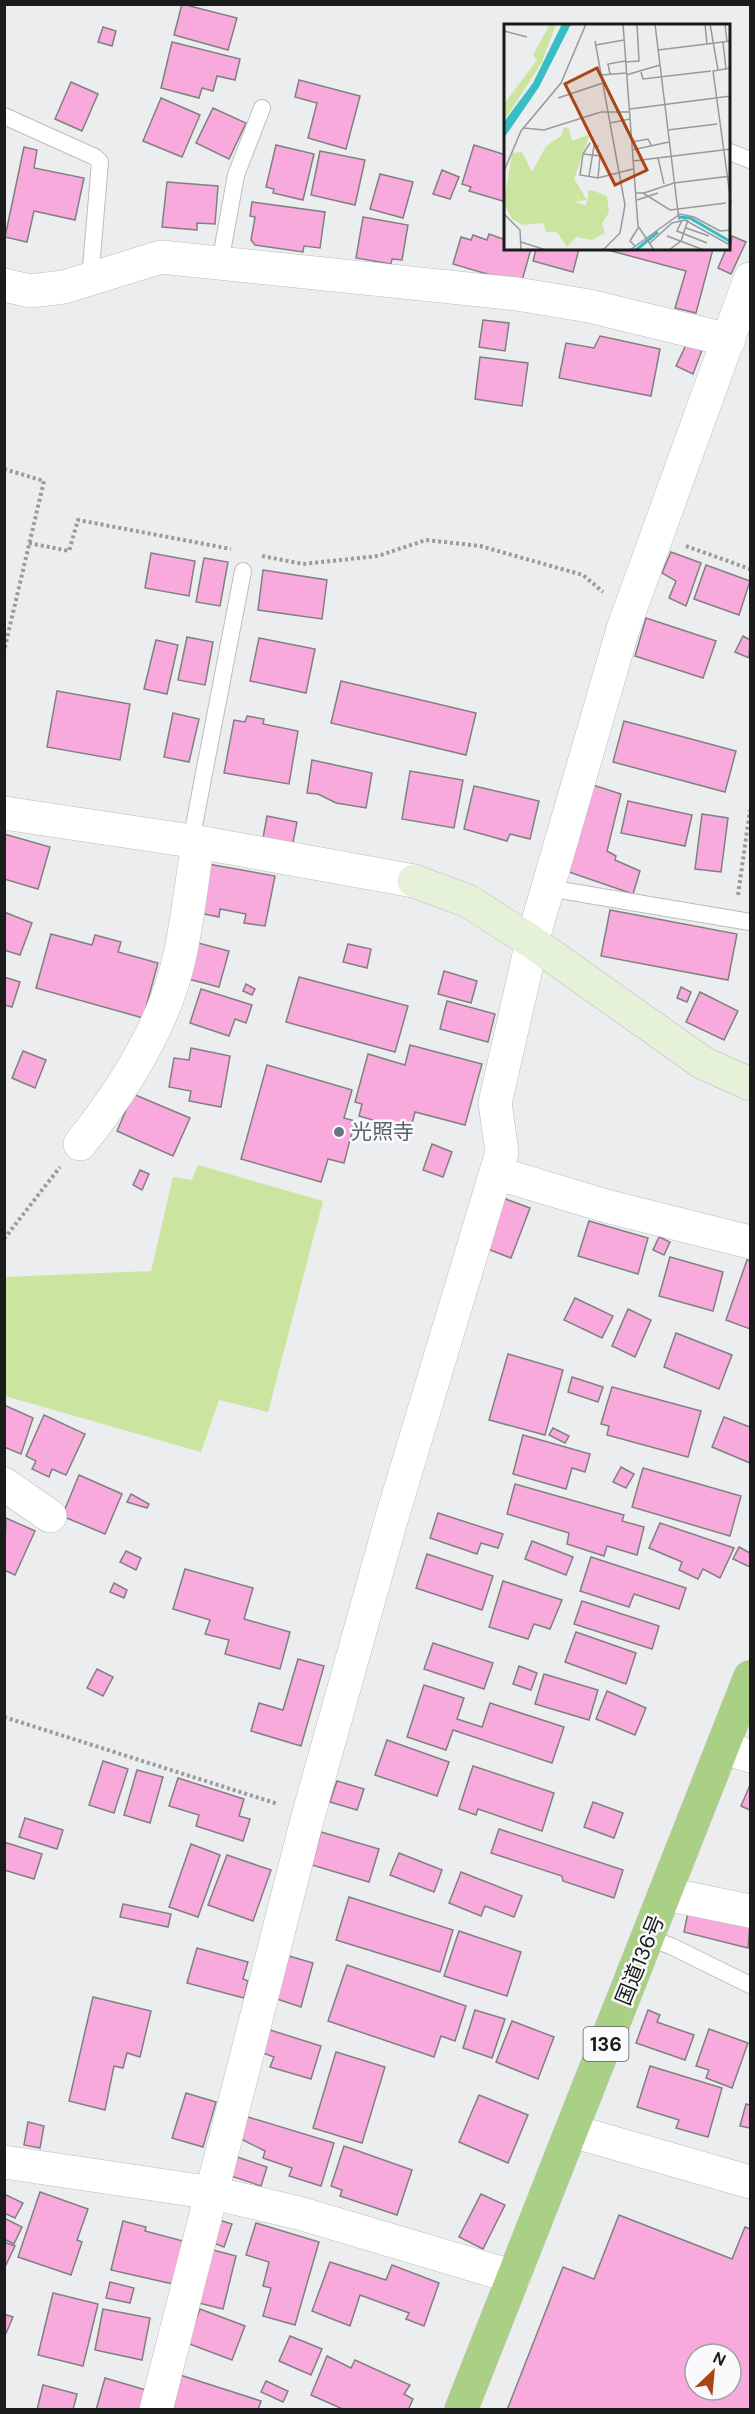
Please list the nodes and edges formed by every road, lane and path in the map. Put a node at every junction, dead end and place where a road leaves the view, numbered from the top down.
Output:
1 (262, 108) dead end
2 (4, 116) edge
3 (731, 153) edge
4 (750, 159) edge
5 (220, 263) junction
6 (750, 279) edge
7 (90, 280) junction
8 (4, 285) edge
9 (729, 340) junction
10 (4, 470) edge
11 (657, 536) junction
12 (29, 543) junction
13 (236, 550) dead end
14 (258, 555) dead end
15 (750, 569) edge
16 (243, 571) dead end
17 (628, 614) junction
18 (4, 651) edge
19 (750, 810) edge
20 (4, 813) edge
21 (195, 842) junction
22 (548, 888) junction
23 (743, 921) edge
24 (532, 942) junction
25 (750, 1084) edge
26 (80, 1144) joint
27 (496, 1173) junction
28 (4, 1239) edge
29 (750, 1242) edge
30 (4, 1484) edge
31 (50, 1516) dead end
32 (750, 1677) edge
33 (4, 1717) edge
34 (737, 1752) edge
35 (309, 1814) junction
36 (666, 1894) junction
37 (750, 1911) edge
38 (648, 1938) junction
39 (750, 1985) edge
40 (572, 2131) junction
41 (4, 2162) edge
42 (750, 2181) edge
43 (213, 2193) junction
44 (514, 2277) junction
45 (156, 2409) edge
46 (460, 2409) edge

1 - 5 lane
2 - 7 lane
3 - 4 lane
5 - 7 street
5 - 9 street
6 - 9 street
7 - 8 street
9 - 11 street
10 - 12 path
11 - 15 path
11 - 17 street
12 - 13 path
12 - 18 path
14 - 17 path
16 - 21 lane
17 - 22 street
19 - 23 path
20 - 21 street
21 - 24 street
21 - 26 street
22 - 23 lane
22 - 24 street
24 - 25 street
24 - 27 street
26 - 28 path
27 - 29 street
27 - 35 street
30 - 31 street
32 - 34 highway, 国道136号 / 136
33 - 35 path
34 - 36 highway, 国道136号 / 136
35 - 43 street
36 - 37 street
36 - 38 highway, 国道136号 / 136
38 - 39 lane
38 - 40 highway, 国道136号 / 136
40 - 42 street
40 - 44 highway, 国道136号 / 136
41 - 43 street
43 - 44 street
43 - 45 street
44 - 46 highway, 国道136号 / 136

